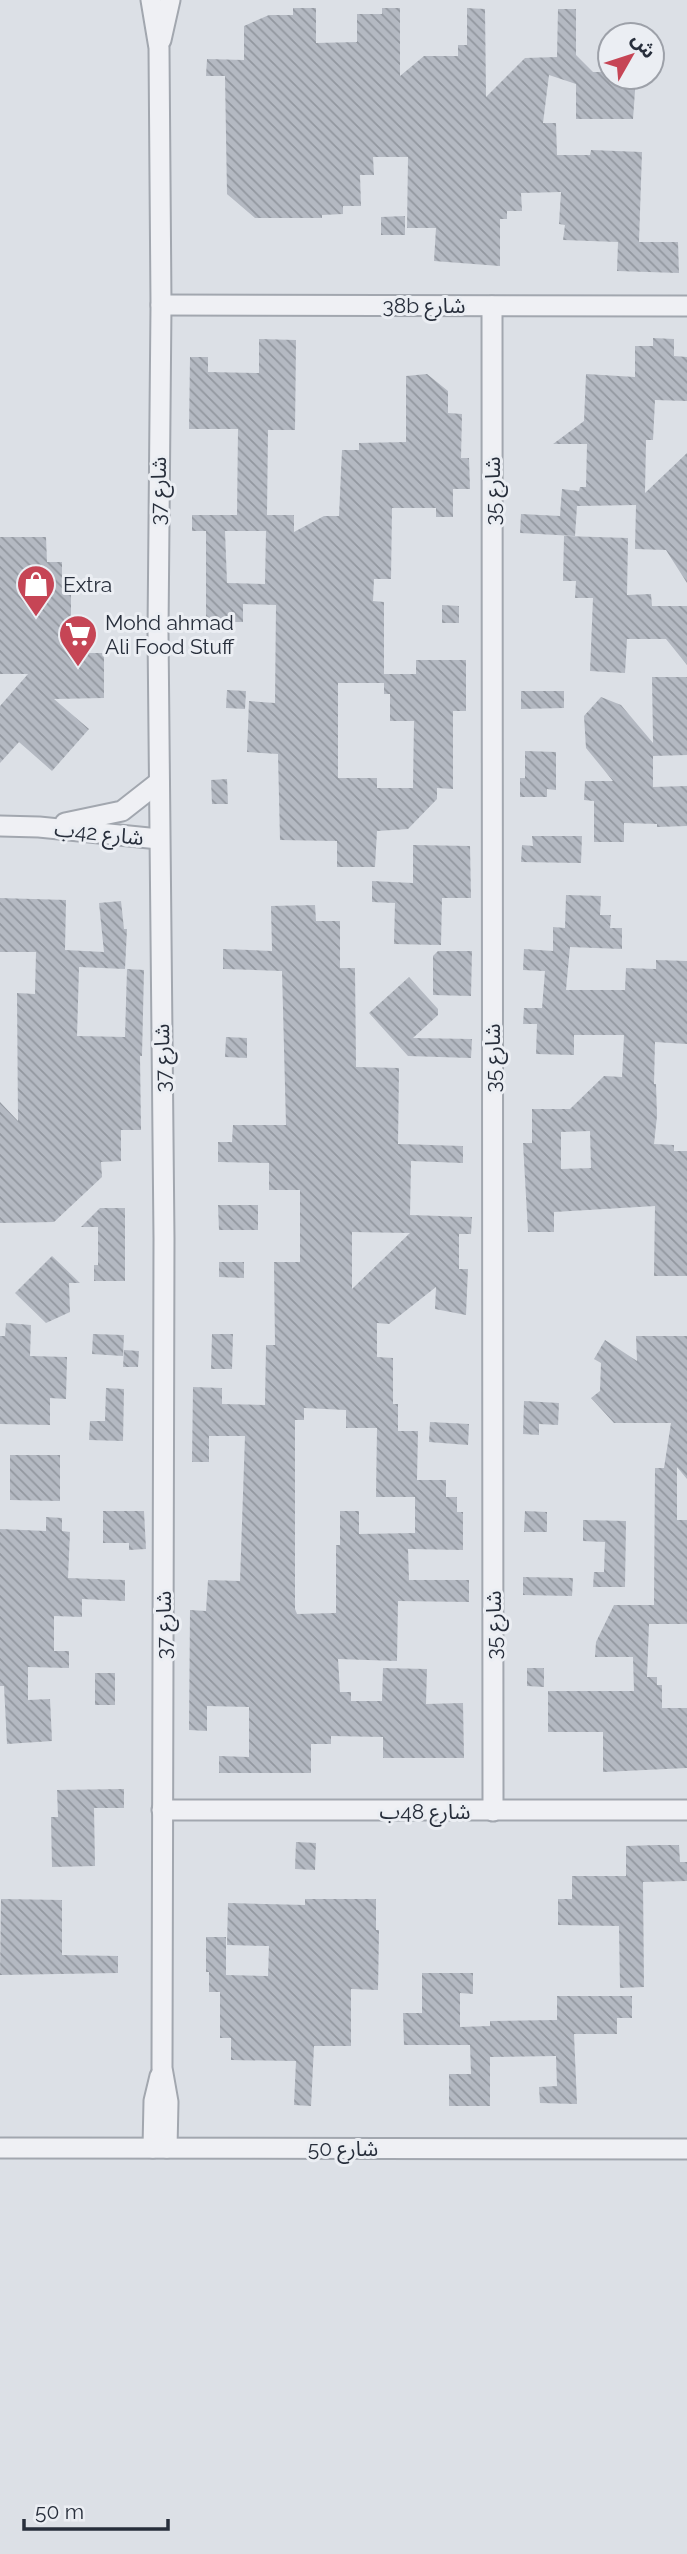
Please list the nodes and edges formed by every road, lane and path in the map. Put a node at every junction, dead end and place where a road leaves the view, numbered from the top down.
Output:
1 (151, 0) edge
2 (170, 0) edge
3 (159, 48) junction
4 (161, 305) junction
5 (492, 306) junction
6 (687, 306) edge
7 (159, 782) junction
8 (0, 826) edge
9 (40, 827) junction
10 (159, 839) junction
11 (162, 1810) junction
12 (493, 1811) junction
13 (687, 1811) edge
14 (0, 2148) edge
15 (160, 2148) junction
16 (687, 2148) edge

1 - 3 street, شارع 37
2 - 3 street, شارع 37
3 - 4 street, شارع 37
4 - 5 street, 38b شارع
4 - 7 street, شارع 37
5 - 6 street, 38b شارع
5 - 12 street, شارع 35
7 - 9 street, شارع 42ب
7 - 10 street, شارع 37
8 - 9 street, شارع 42ب
9 - 10 street, شارع 42ب
10 - 11 street, شارع 37
11 - 12 street, شارع 48ب
11 - 15 street, شارع 37
12 - 13 street, شارع 48ب
14 - 15 street, شارع 50
15 - 16 street, شارع 50

